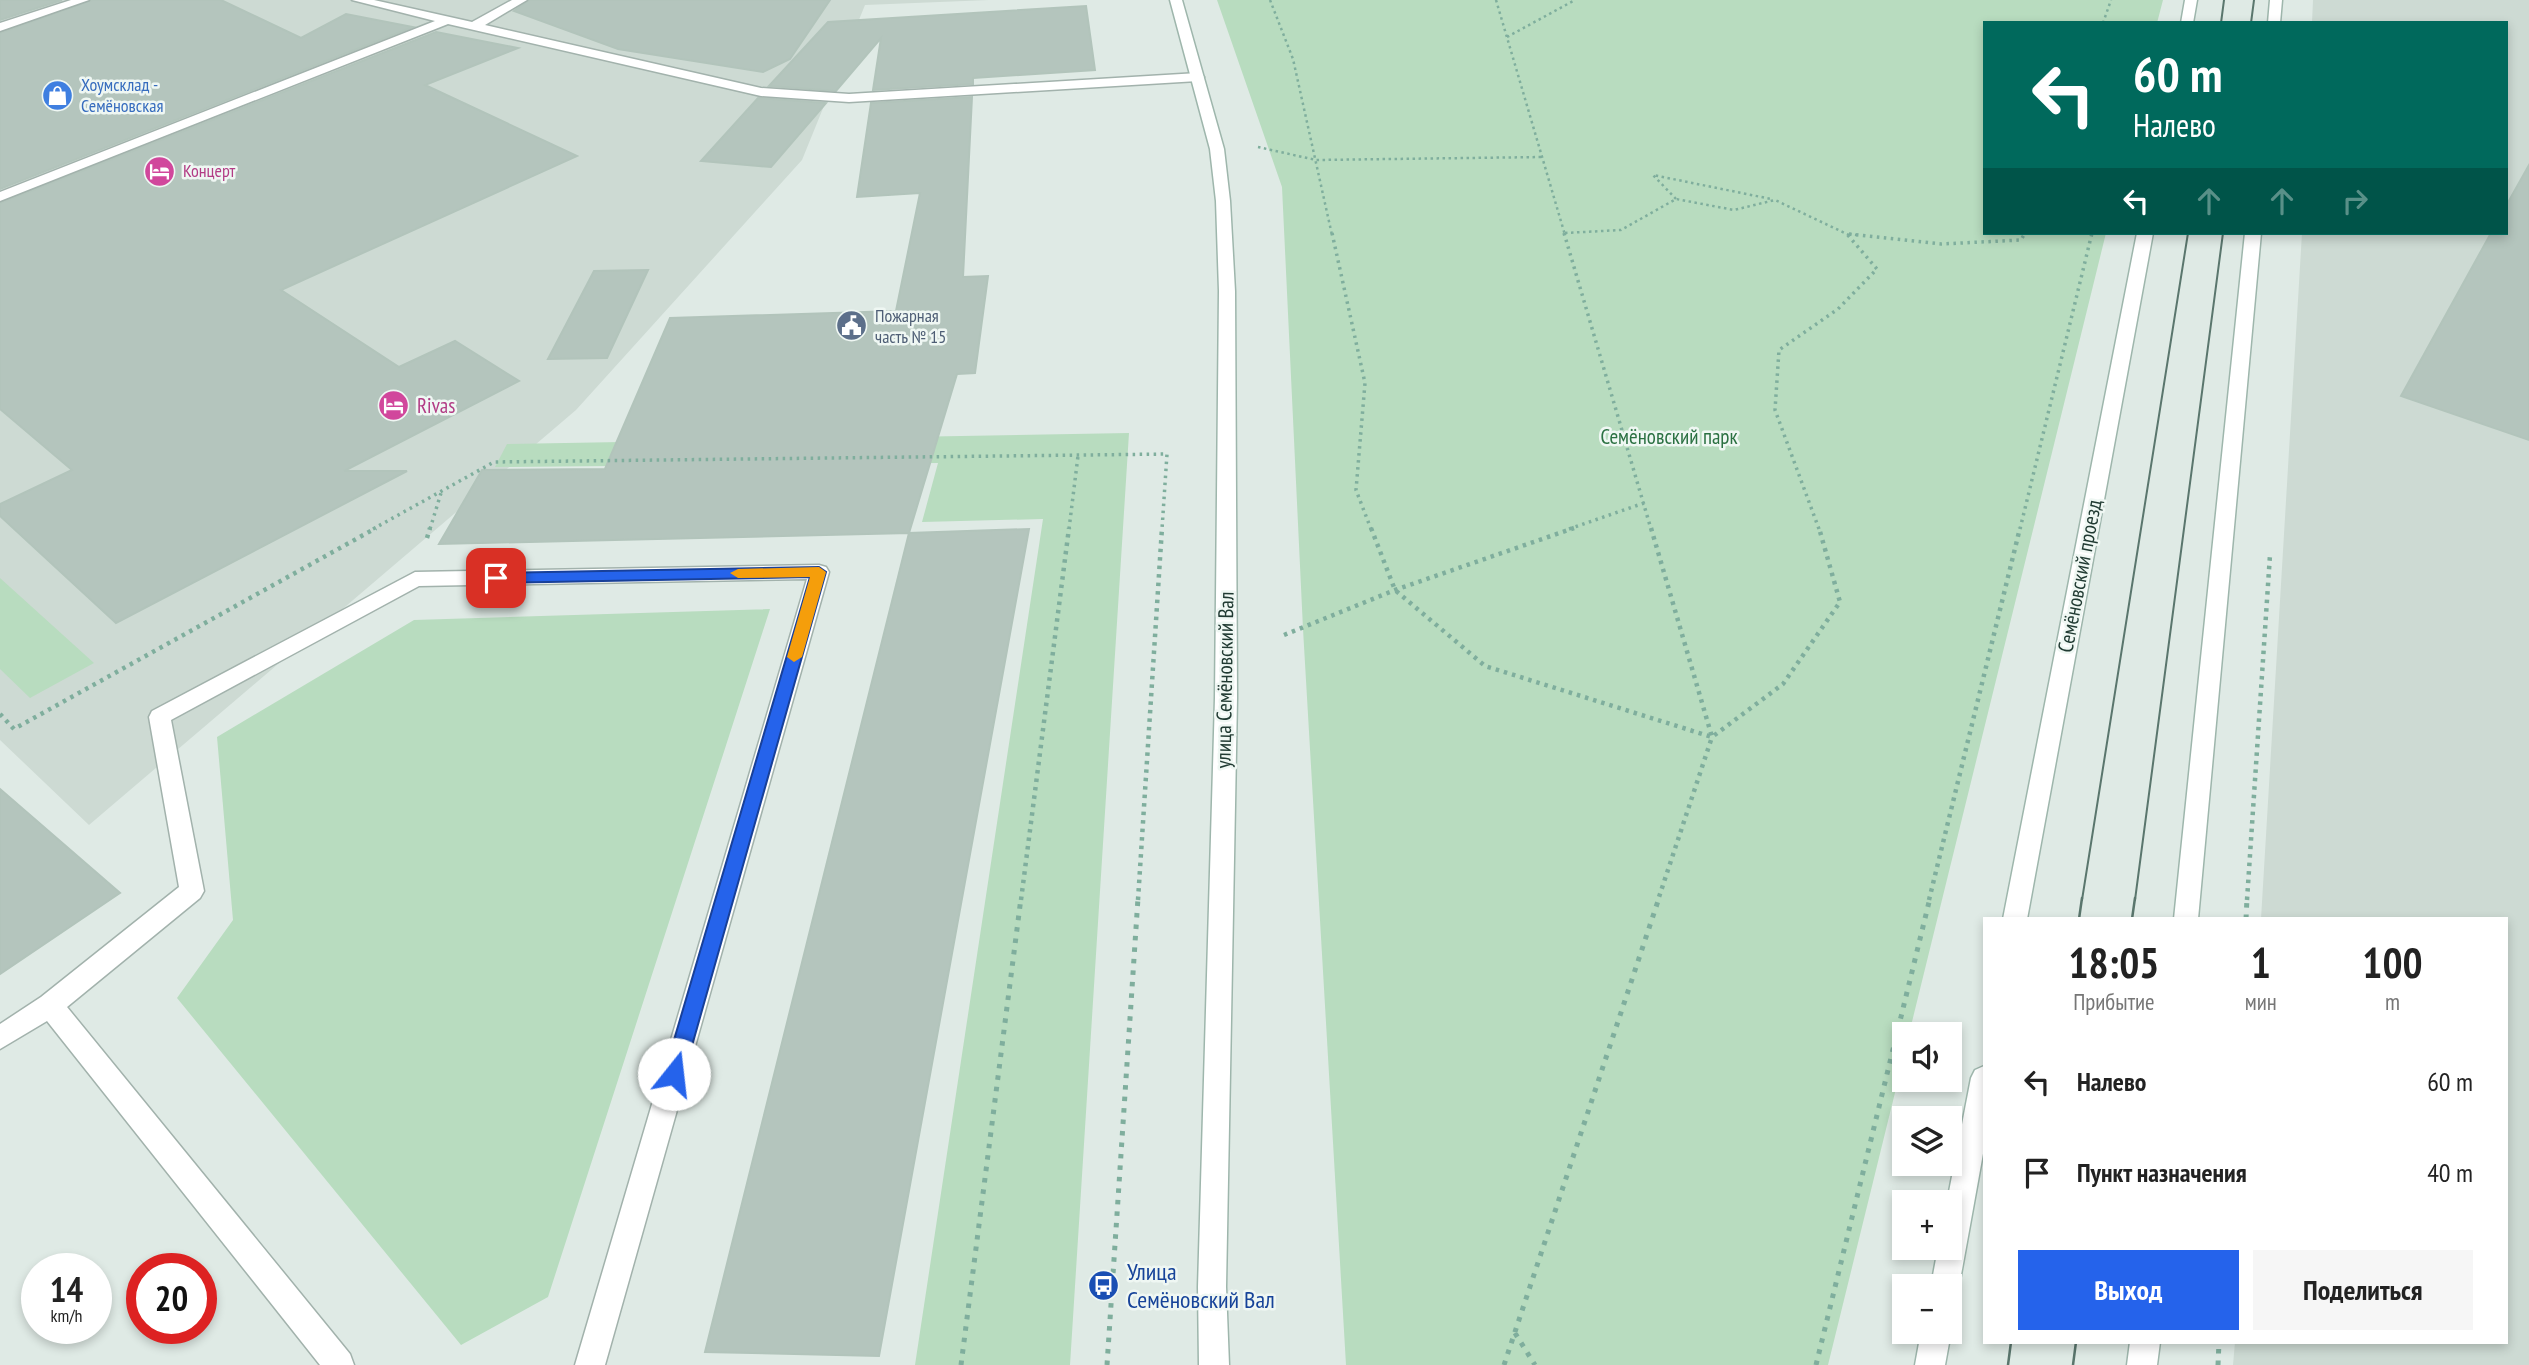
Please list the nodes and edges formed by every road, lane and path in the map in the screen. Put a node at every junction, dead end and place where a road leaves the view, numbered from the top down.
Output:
1 (83, 0) edge
2 (358, 0) edge
3 (521, 0) edge
4 (1176, 0) edge
5 (1270, 0) edge
6 (1496, 0) edge
7 (1575, 0) edge
8 (2110, 0) edge
9 (2191, 0) edge
10 (2276, 0) edge
11 (447, 20) junction
12 (2104, 21) edge
13 (2187, 21) edge
14 (2274, 21) edge
15 (474, 26) junction
16 (0, 27) edge
17 (1507, 37) junction
18 (1198, 77) junction
19 (1254, 146) dead end
20 (1543, 158) junction
21 (1316, 160) junction
22 (0, 197) edge
23 (1676, 199) junction
24 (1775, 200) junction
25 (1565, 233) junction
26 (1848, 234) junction
27 (2024, 235) edge
28 (2092, 235) edge
29 (2145, 235) edge
30 (2253, 235) edge
31 (1079, 456) dead end
32 (1644, 503) junction
33 (2270, 548) dead end
34 (1395, 590) junction
35 (1284, 635) dead end
36 (1713, 737) junction
37 (2015, 917) edge
38 (2186, 917) edge
39 (2246, 917) edge
40 (50, 1005) junction
41 (0, 1038) edge
42 (1983, 1083) edge
43 (1947, 1274) edge
44 (1515, 1332) junction
45 (1934, 1344) edge
46 (2145, 1344) edge
47 (2219, 1344) edge
48 (339, 1365) edge
49 (590, 1365) edge
50 (961, 1365) edge
51 (1214, 1365) edge
52 (1504, 1365) edge
53 (1535, 1365) edge
54 (1816, 1365) edge
55 (1930, 1365) edge
56 (2143, 1365) edge
57 (2218, 1365) edge

1 - 16 main road
2 - 11 main road
3 - 15 main road
4 - 18 main road, улица Семёновский Вал
5 - 21 path
6 - 17 path
7 - 17 path
8 - 12 path
9 - 13 main road
10 - 14 main road
11 - 15 main road
11 - 22 main road
15 - 18 main road
17 - 20 path
18 - 51 main road, улица Семёновский Вал
19 - 21 path
20 - 21 path
20 - 25 path
21 - 34 path
23 - 24 path
23 - 24 path
23 - 25 path
24 - 26 path
25 - 32 path
26 - 27 path
26 - 36 path
28 - 54 path
29 - 37 main road, Семёновский проезд
30 - 38 main road
31 - 50 path
32 - 34 path
32 - 36 path
33 - 39 path
34 - 35 path
34 - 36 path
36 - 44 path
40 - 41 main road
40 - 48 main road
40 - 49 main road
42 - 43 main road
44 - 52 path
44 - 53 path
45 - 55 main road
46 - 56 main road
47 - 57 path

